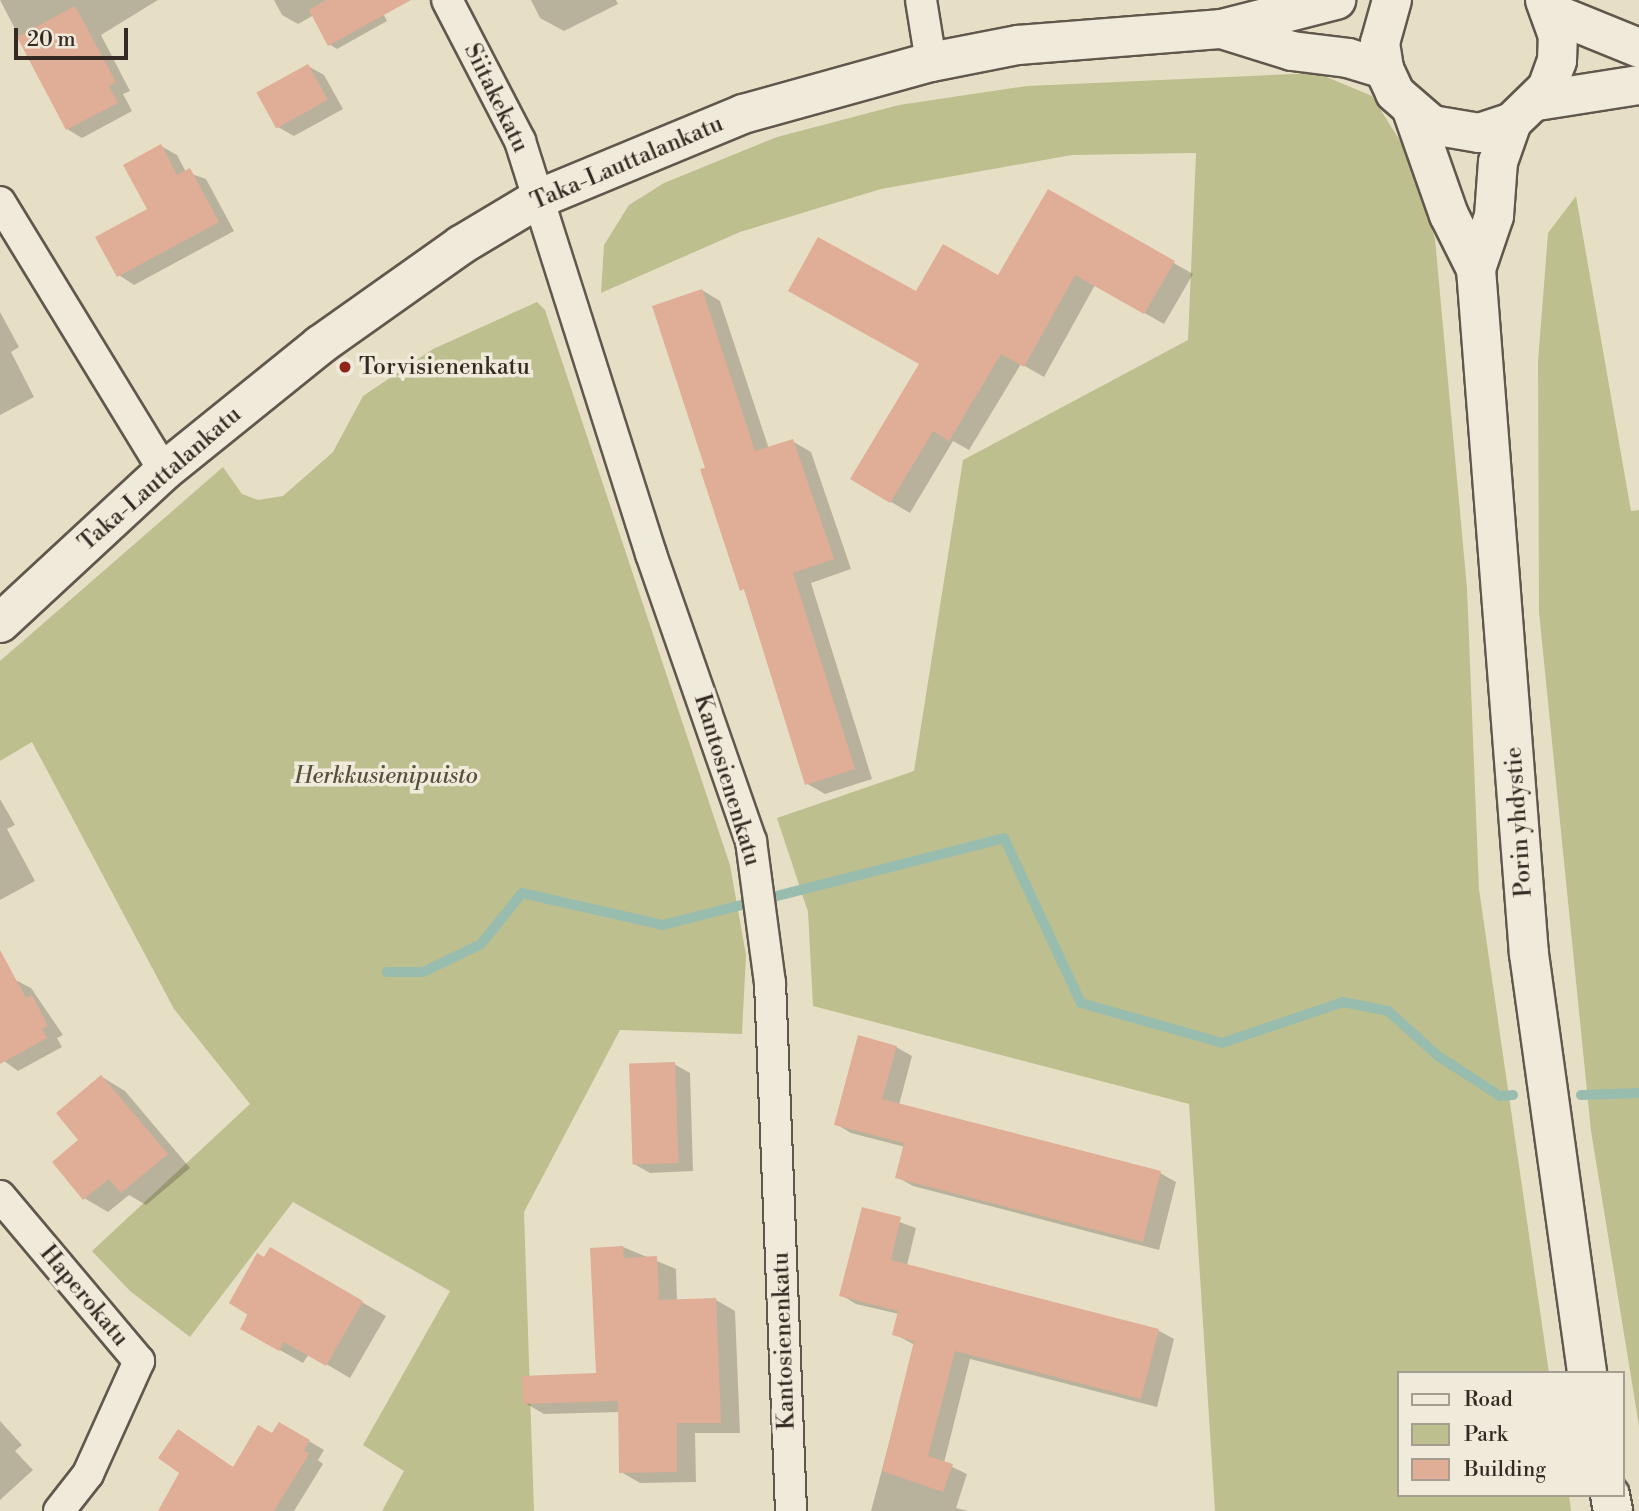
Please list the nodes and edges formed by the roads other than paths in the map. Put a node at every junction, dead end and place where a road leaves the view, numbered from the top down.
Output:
1 (447, 0) edge
2 (921, 0) edge
3 (1336, 0) edge
4 (1392, 0) edge
5 (1549, 7) edge
6 (1222, 29) junction
7 (1639, 48) edge
8 (931, 62) junction
9 (1384, 69) junction
10 (1639, 85) edge
11 (1525, 112) junction
12 (1413, 113) junction
13 (538, 199) junction
14 (0, 202) edge
15 (1476, 270) junction
16 (164, 471) junction
17 (0, 623) edge
18 (0, 1196) edge
19 (1587, 1371) edge
20 (60, 1511) edge
21 (791, 1511) edge

1 - 13 street, Siitakekatu
2 - 8 street
3 - 6 main road, Taka-Lauttalankatu
4 - 9 main road
5 - 7 main road
5 - 11 main road, Porin yhdystie
6 - 8 main road, Taka-Lauttalankatu
6 - 9 main road, Taka-Lauttalankatu
8 - 13 main road, Taka-Lauttalankatu
9 - 12 main road
10 - 11 main road
11 - 12 main road
11 - 15 main road, Porin yhdystie
12 - 15 main road, Porin yhdystie
13 - 16 main road, Taka-Lauttalankatu
13 - 21 street, Kantosienenkatu
14 - 16 street
15 - 19 main road, Porin yhdystie
16 - 17 main road, Taka-Lauttalankatu
18 - 20 street, Haperokatu

